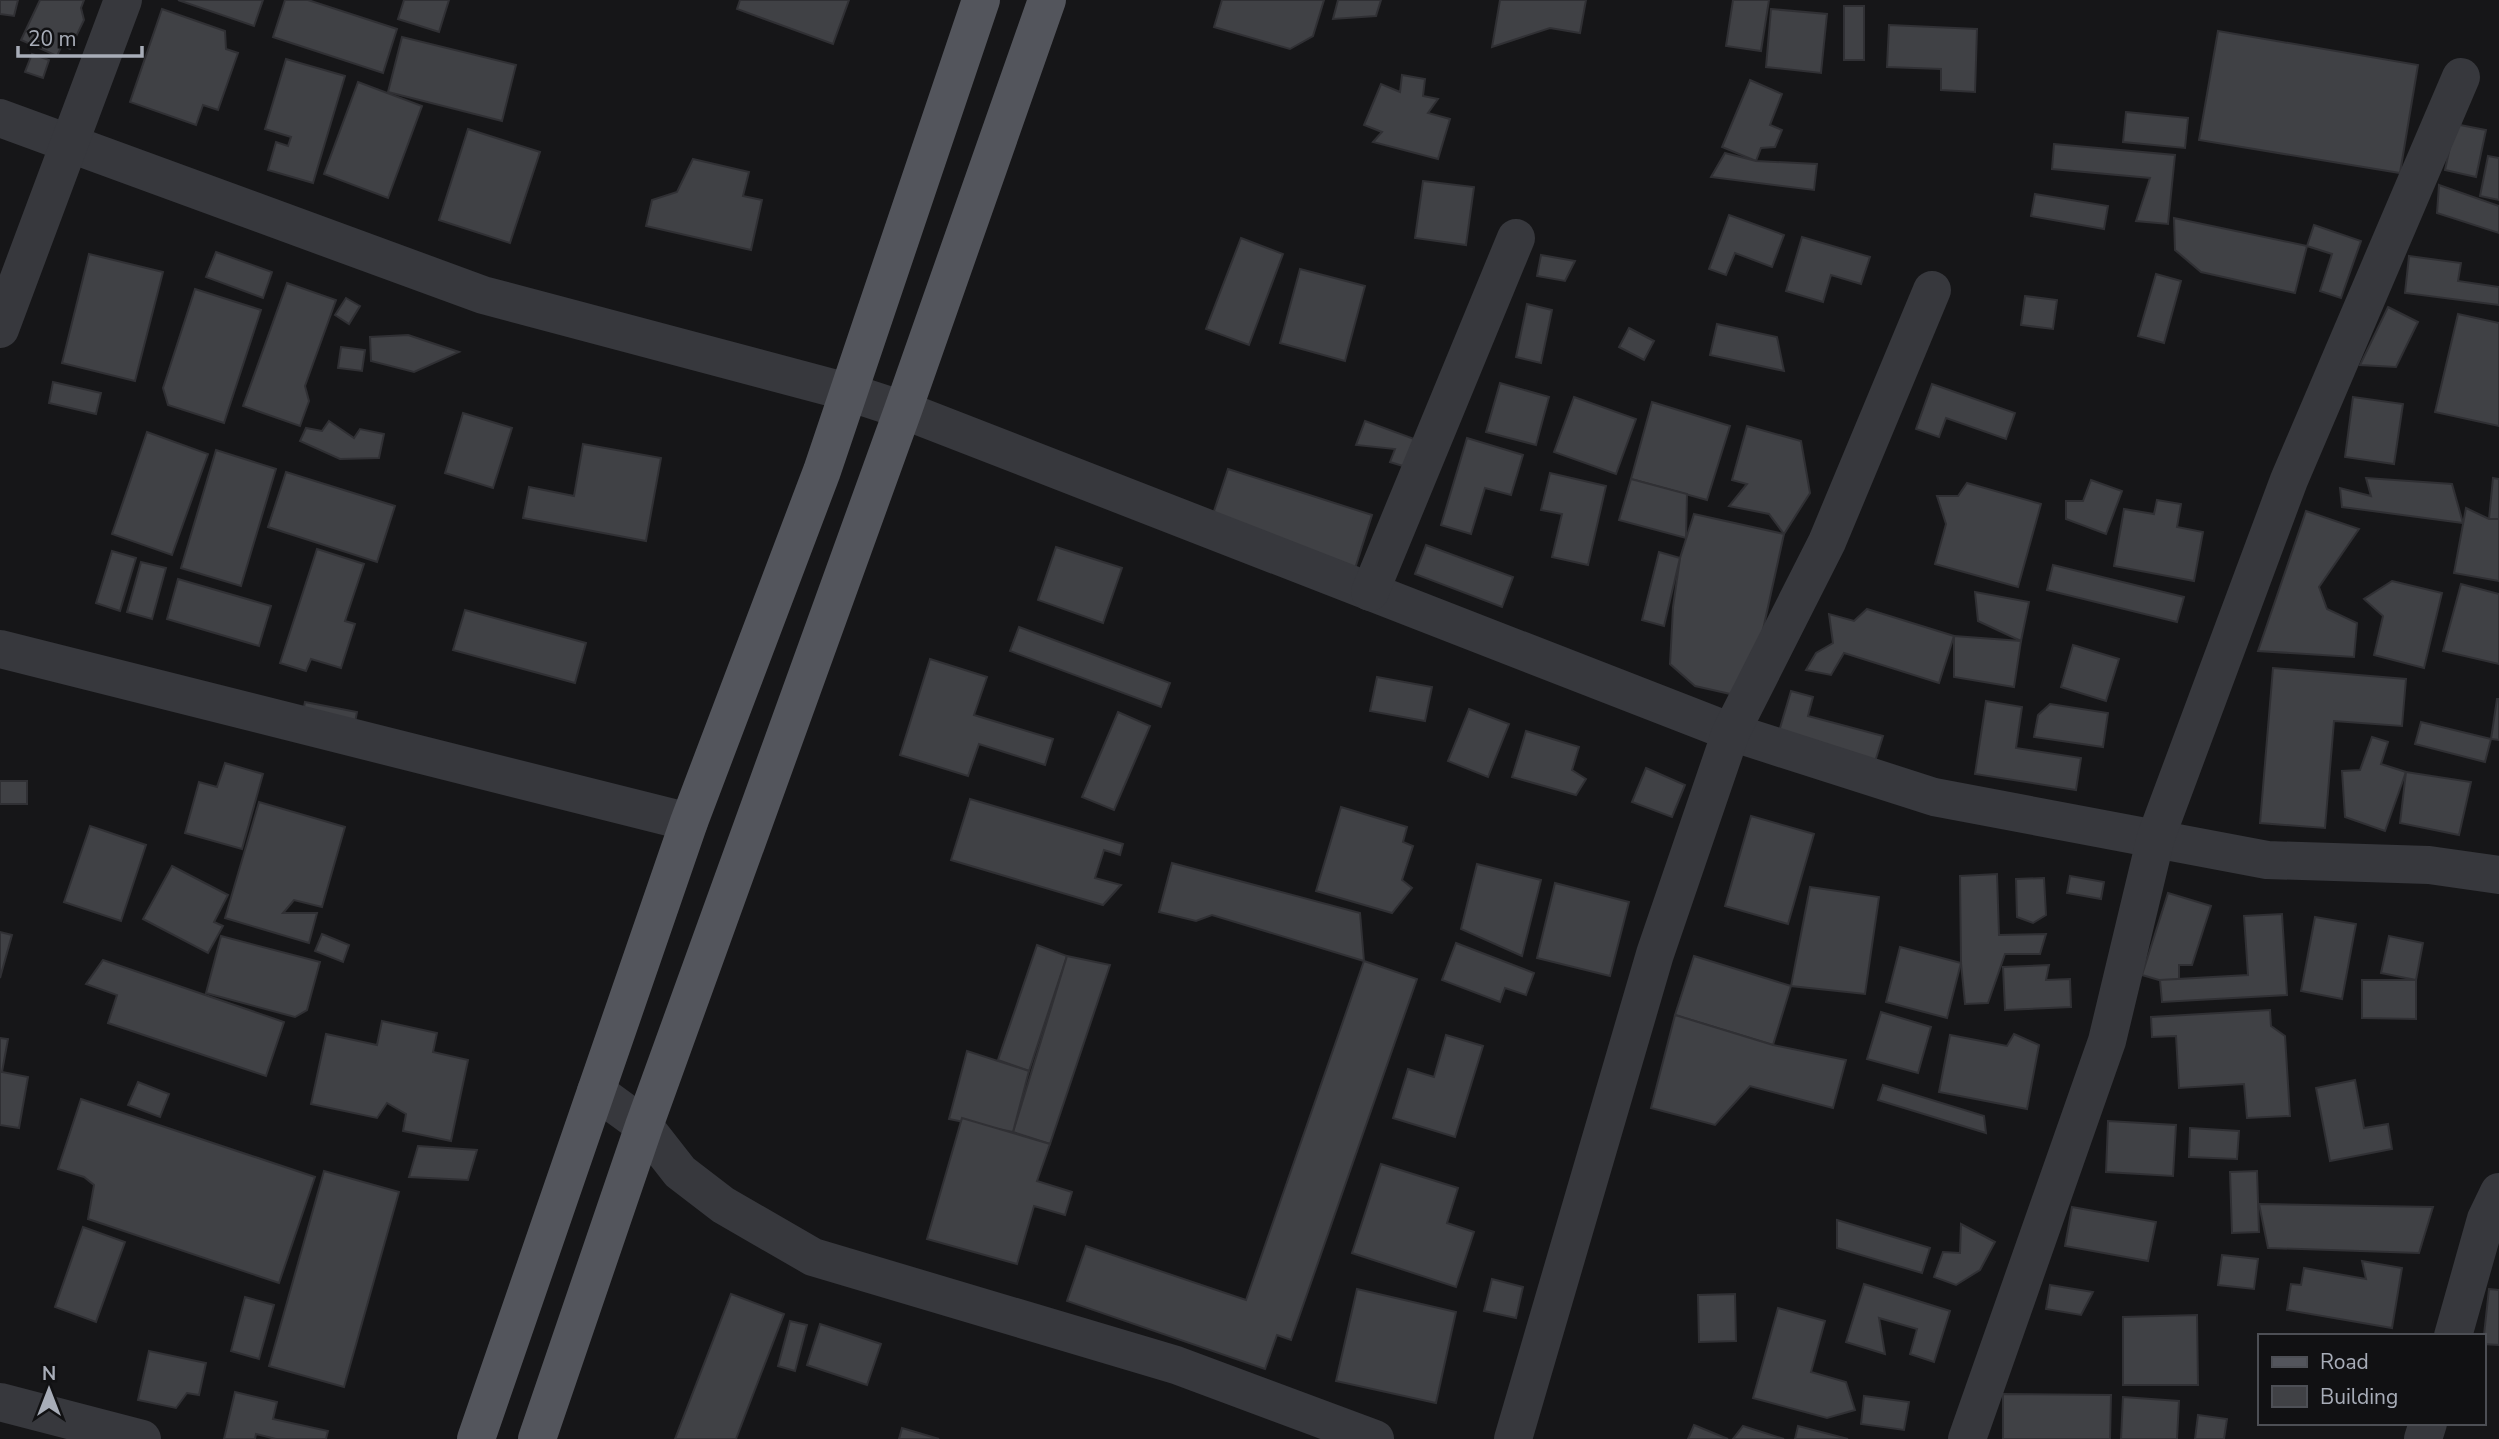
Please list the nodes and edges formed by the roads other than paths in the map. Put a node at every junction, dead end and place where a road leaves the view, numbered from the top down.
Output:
1 (123, 0) edge
2 (981, 0) edge
3 (1047, 0) edge
4 (2461, 77) dead end
5 (0, 118) edge
6 (70, 144) junction
7 (1516, 238) dead end
8 (1932, 290) dead end
9 (0, 329) edge
10 (848, 392) junction
11 (903, 411) junction
12 (1370, 592) junction
13 (0, 649) edge
14 (1731, 732) junction
15 (689, 822) junction
16 (2155, 837) junction
17 (2499, 875) edge
18 (596, 1091) junction
19 (643, 1126) junction
20 (2499, 1192) edge
21 (2454, 1334) edge
22 (0, 1402) edge
23 (142, 1439) edge
24 (476, 1439) edge
25 (537, 1439) edge
26 (1375, 1439) edge
27 (1513, 1439) edge
28 (1967, 1439) edge

1 - 6 street
2 - 10 main road
3 - 11 main road
4 - 16 street
5 - 6 street
6 - 9 street
6 - 10 street
7 - 12 street
8 - 14 street
10 - 11 street
10 - 15 main road
11 - 12 street
11 - 19 main road
12 - 14 street
13 - 15 street
14 - 16 street
14 - 27 street
15 - 18 main road
16 - 17 street
16 - 28 street
18 - 19 street
18 - 24 main road
19 - 25 main road
19 - 26 street
20 - 21 street
22 - 23 street

